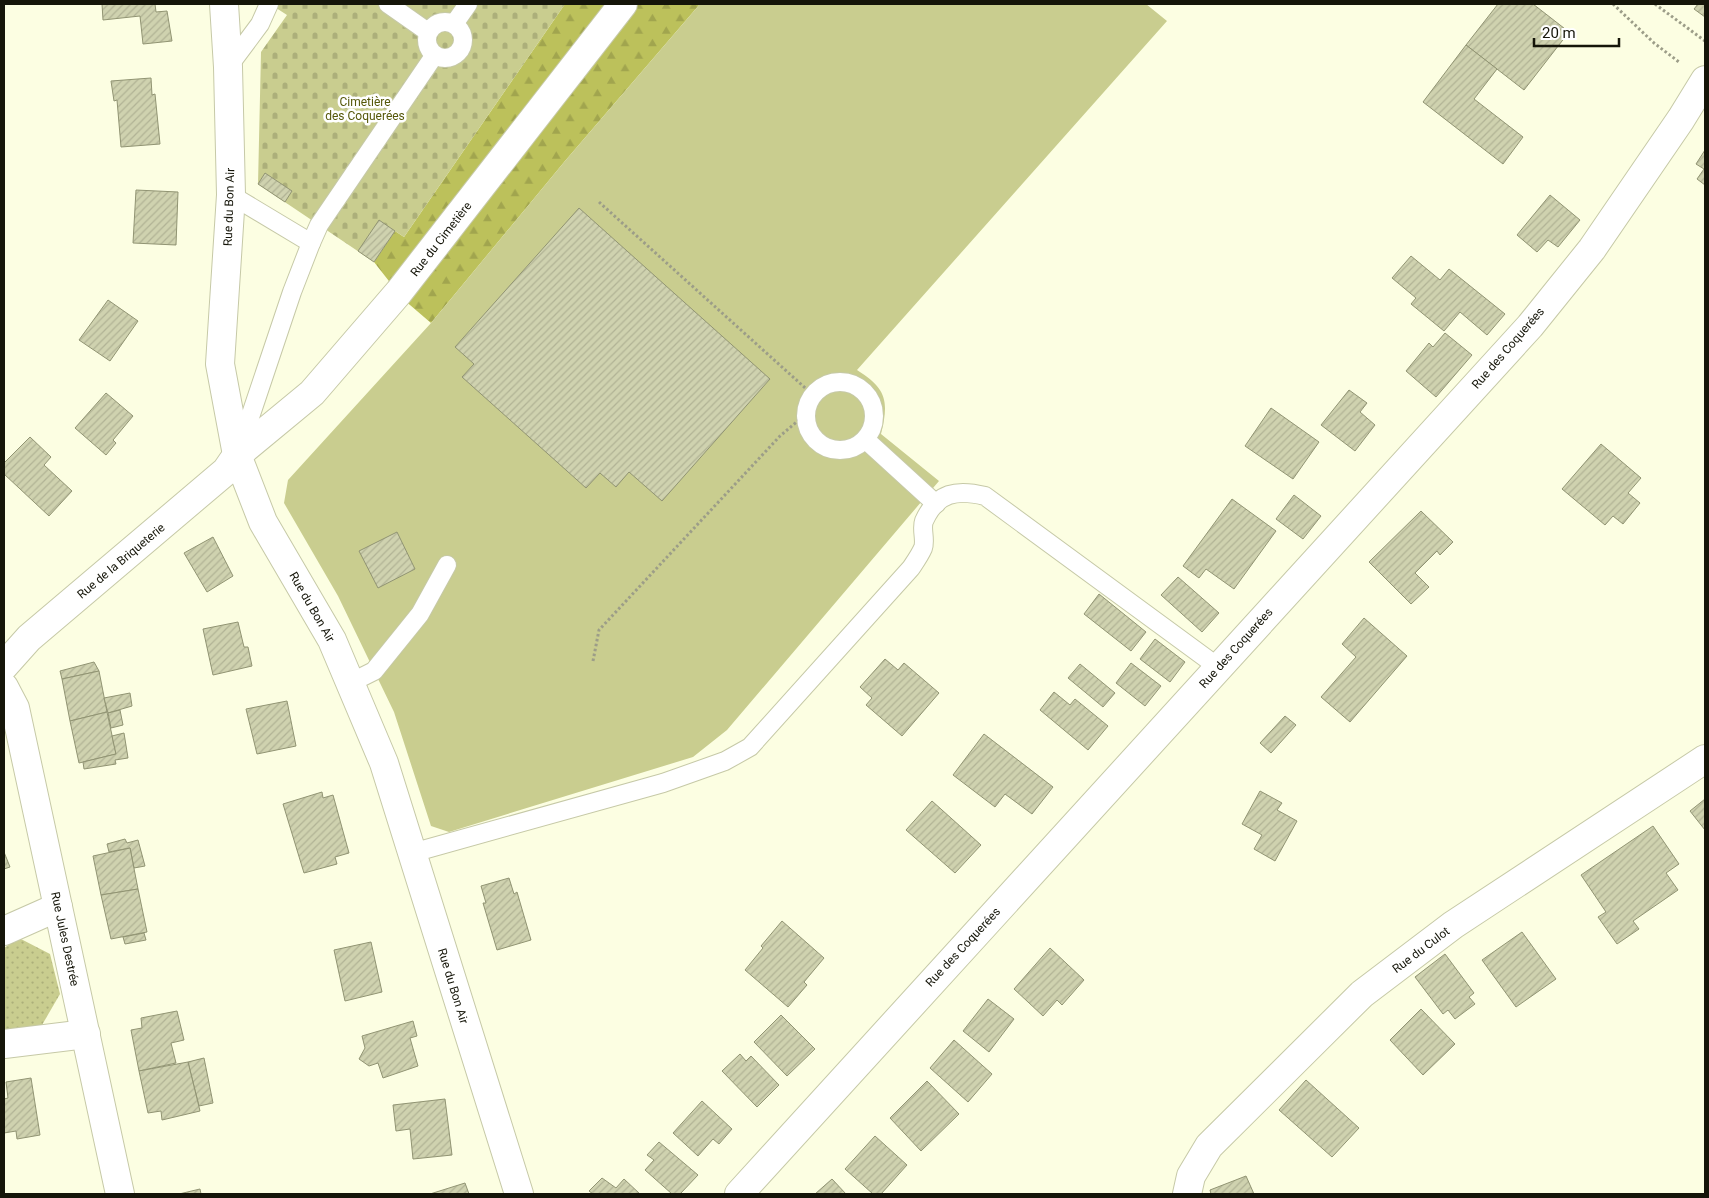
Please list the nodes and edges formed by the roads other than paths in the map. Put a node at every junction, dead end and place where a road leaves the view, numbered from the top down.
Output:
1 (224, 4) edge
2 (269, 4) edge
3 (388, 4) edge
4 (468, 4) edge
5 (623, 4) edge
6 (454, 24) junction
7 (428, 32) junction
8 (434, 56) junction
9 (228, 67) junction
10 (1705, 80) edge
11 (231, 195) junction
12 (311, 243) junction
13 (866, 440) junction
14 (237, 455) junction
15 (936, 504) junction
16 (447, 565) dead end
17 (4, 666) edge
18 (1218, 668) junction
19 (350, 682) junction
20 (4, 687) edge
21 (1705, 759) edge
22 (412, 853) junction
23 (58, 907) junction
24 (4, 931) edge
25 (86, 1034) junction
26 (4, 1044) edge
27 (120, 1194) edge
28 (519, 1194) edge
29 (739, 1194) edge
30 (1187, 1194) edge

1 - 9 street, Rue du Bon Air
2 - 9 lane
3 - 7 lane
4 - 6 lane
5 - 14 street, Rue du Cimetière
6 - 7 lane
6 - 8 lane
7 - 8 lane
8 - 12 lane
9 - 11 street, Rue du Bon Air
10 - 18 street, Rue des Coquerées
11 - 12 lane
11 - 14 street, Rue du Bon Air
12 - 14 lane
13 - 13 lane
13 - 15 lane
14 - 17 street, Rue de la Briqueterie
14 - 19 street, Rue du Bon Air
15 - 18 lane
15 - 22 lane
16 - 19 lane
18 - 29 street, Rue des Coquerées
19 - 22 street, Rue du Bon Air
20 - 23 street, Rue Jules Destrée
21 - 30 street, Rue du Culot
22 - 28 street, Rue du Bon Air
23 - 24 street
23 - 25 street, Rue Jules Destrée
25 - 26 street
25 - 27 street, Rue Jules Destrée

